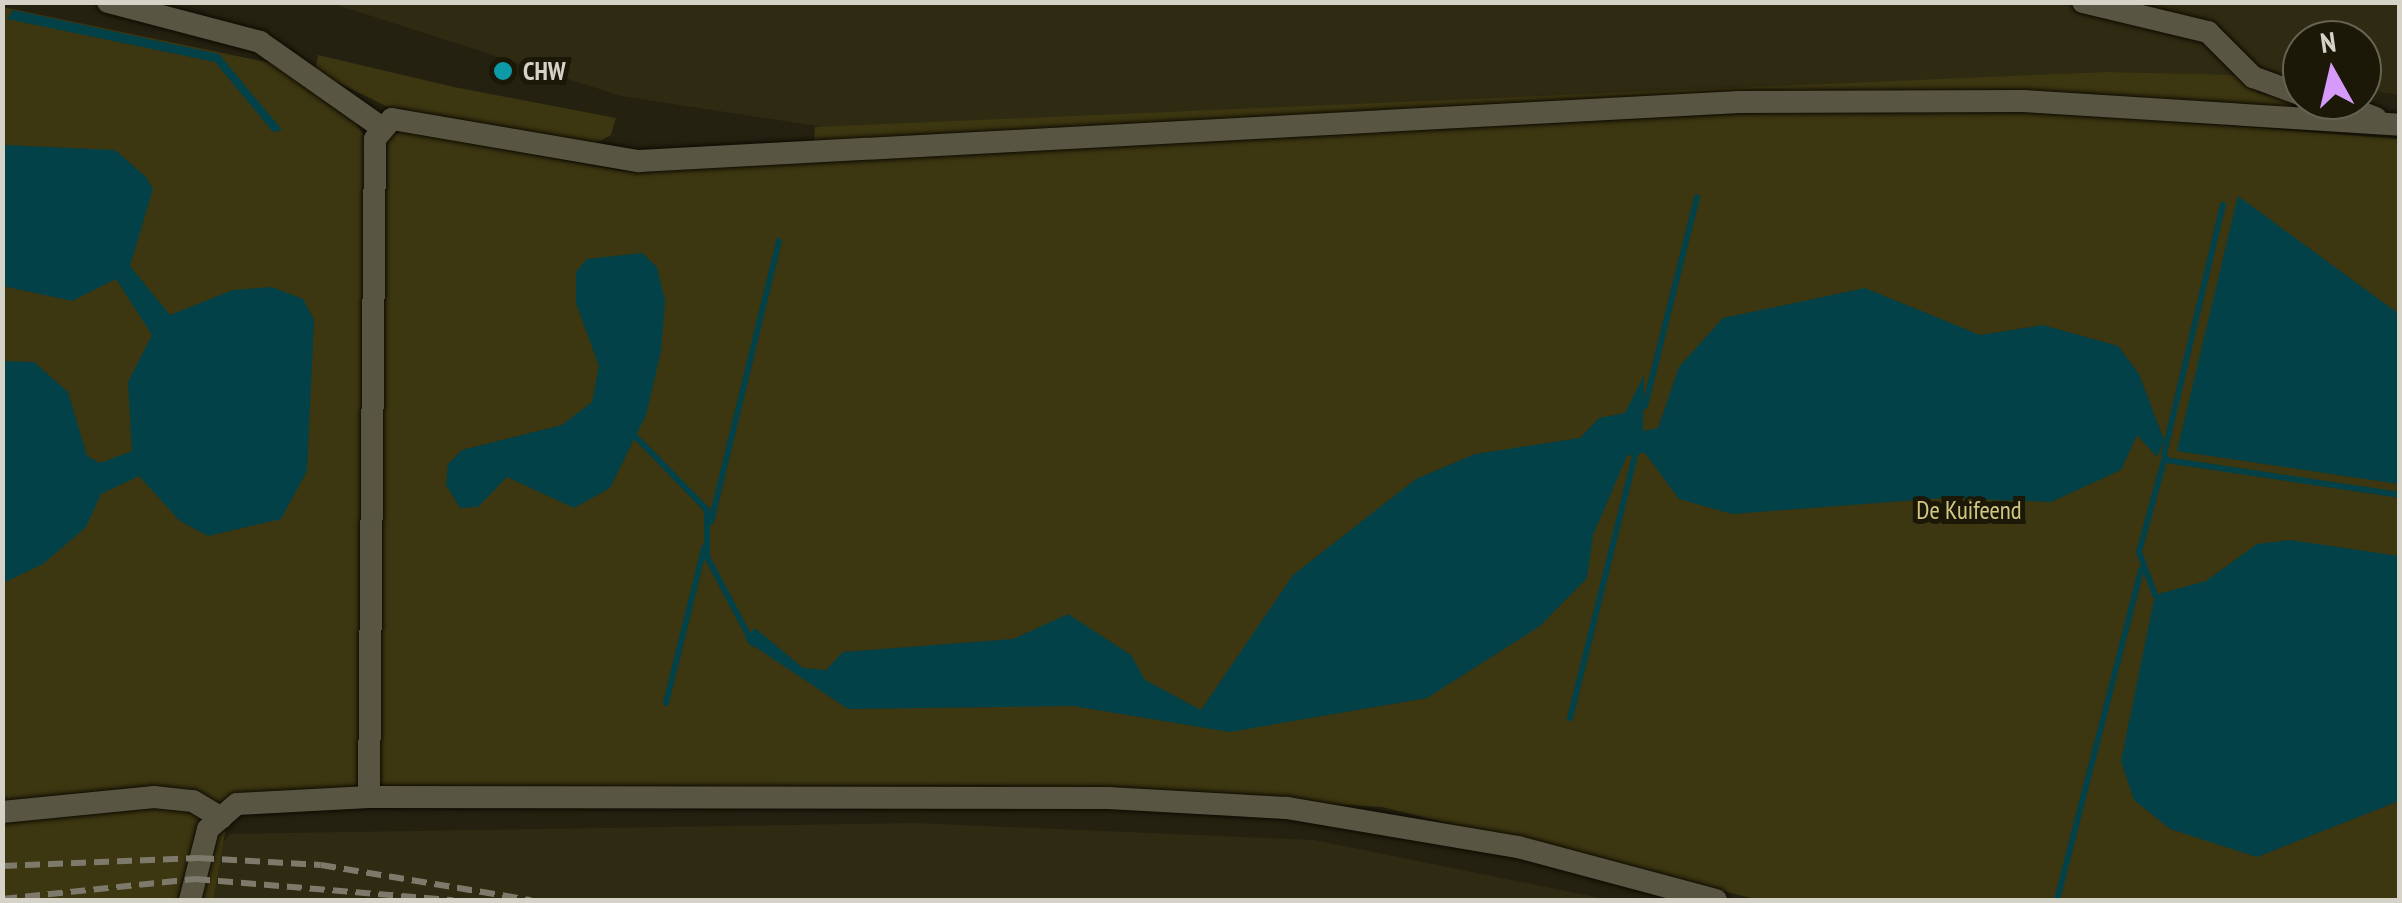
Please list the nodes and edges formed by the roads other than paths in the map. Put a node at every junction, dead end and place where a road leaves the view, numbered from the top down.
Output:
1 (108, 2) edge
2 (2083, 2) edge
3 (2282, 88) edge
4 (2388, 124) edge
5 (381, 127) junction
6 (369, 797) junction
7 (2, 812) edge
8 (221, 818) junction
9 (190, 900) edge
10 (1716, 900) edge

1 - 5 street
2 - 3 street
4 - 5 street
5 - 6 street
6 - 8 street
6 - 10 street
7 - 8 street
8 - 9 street

